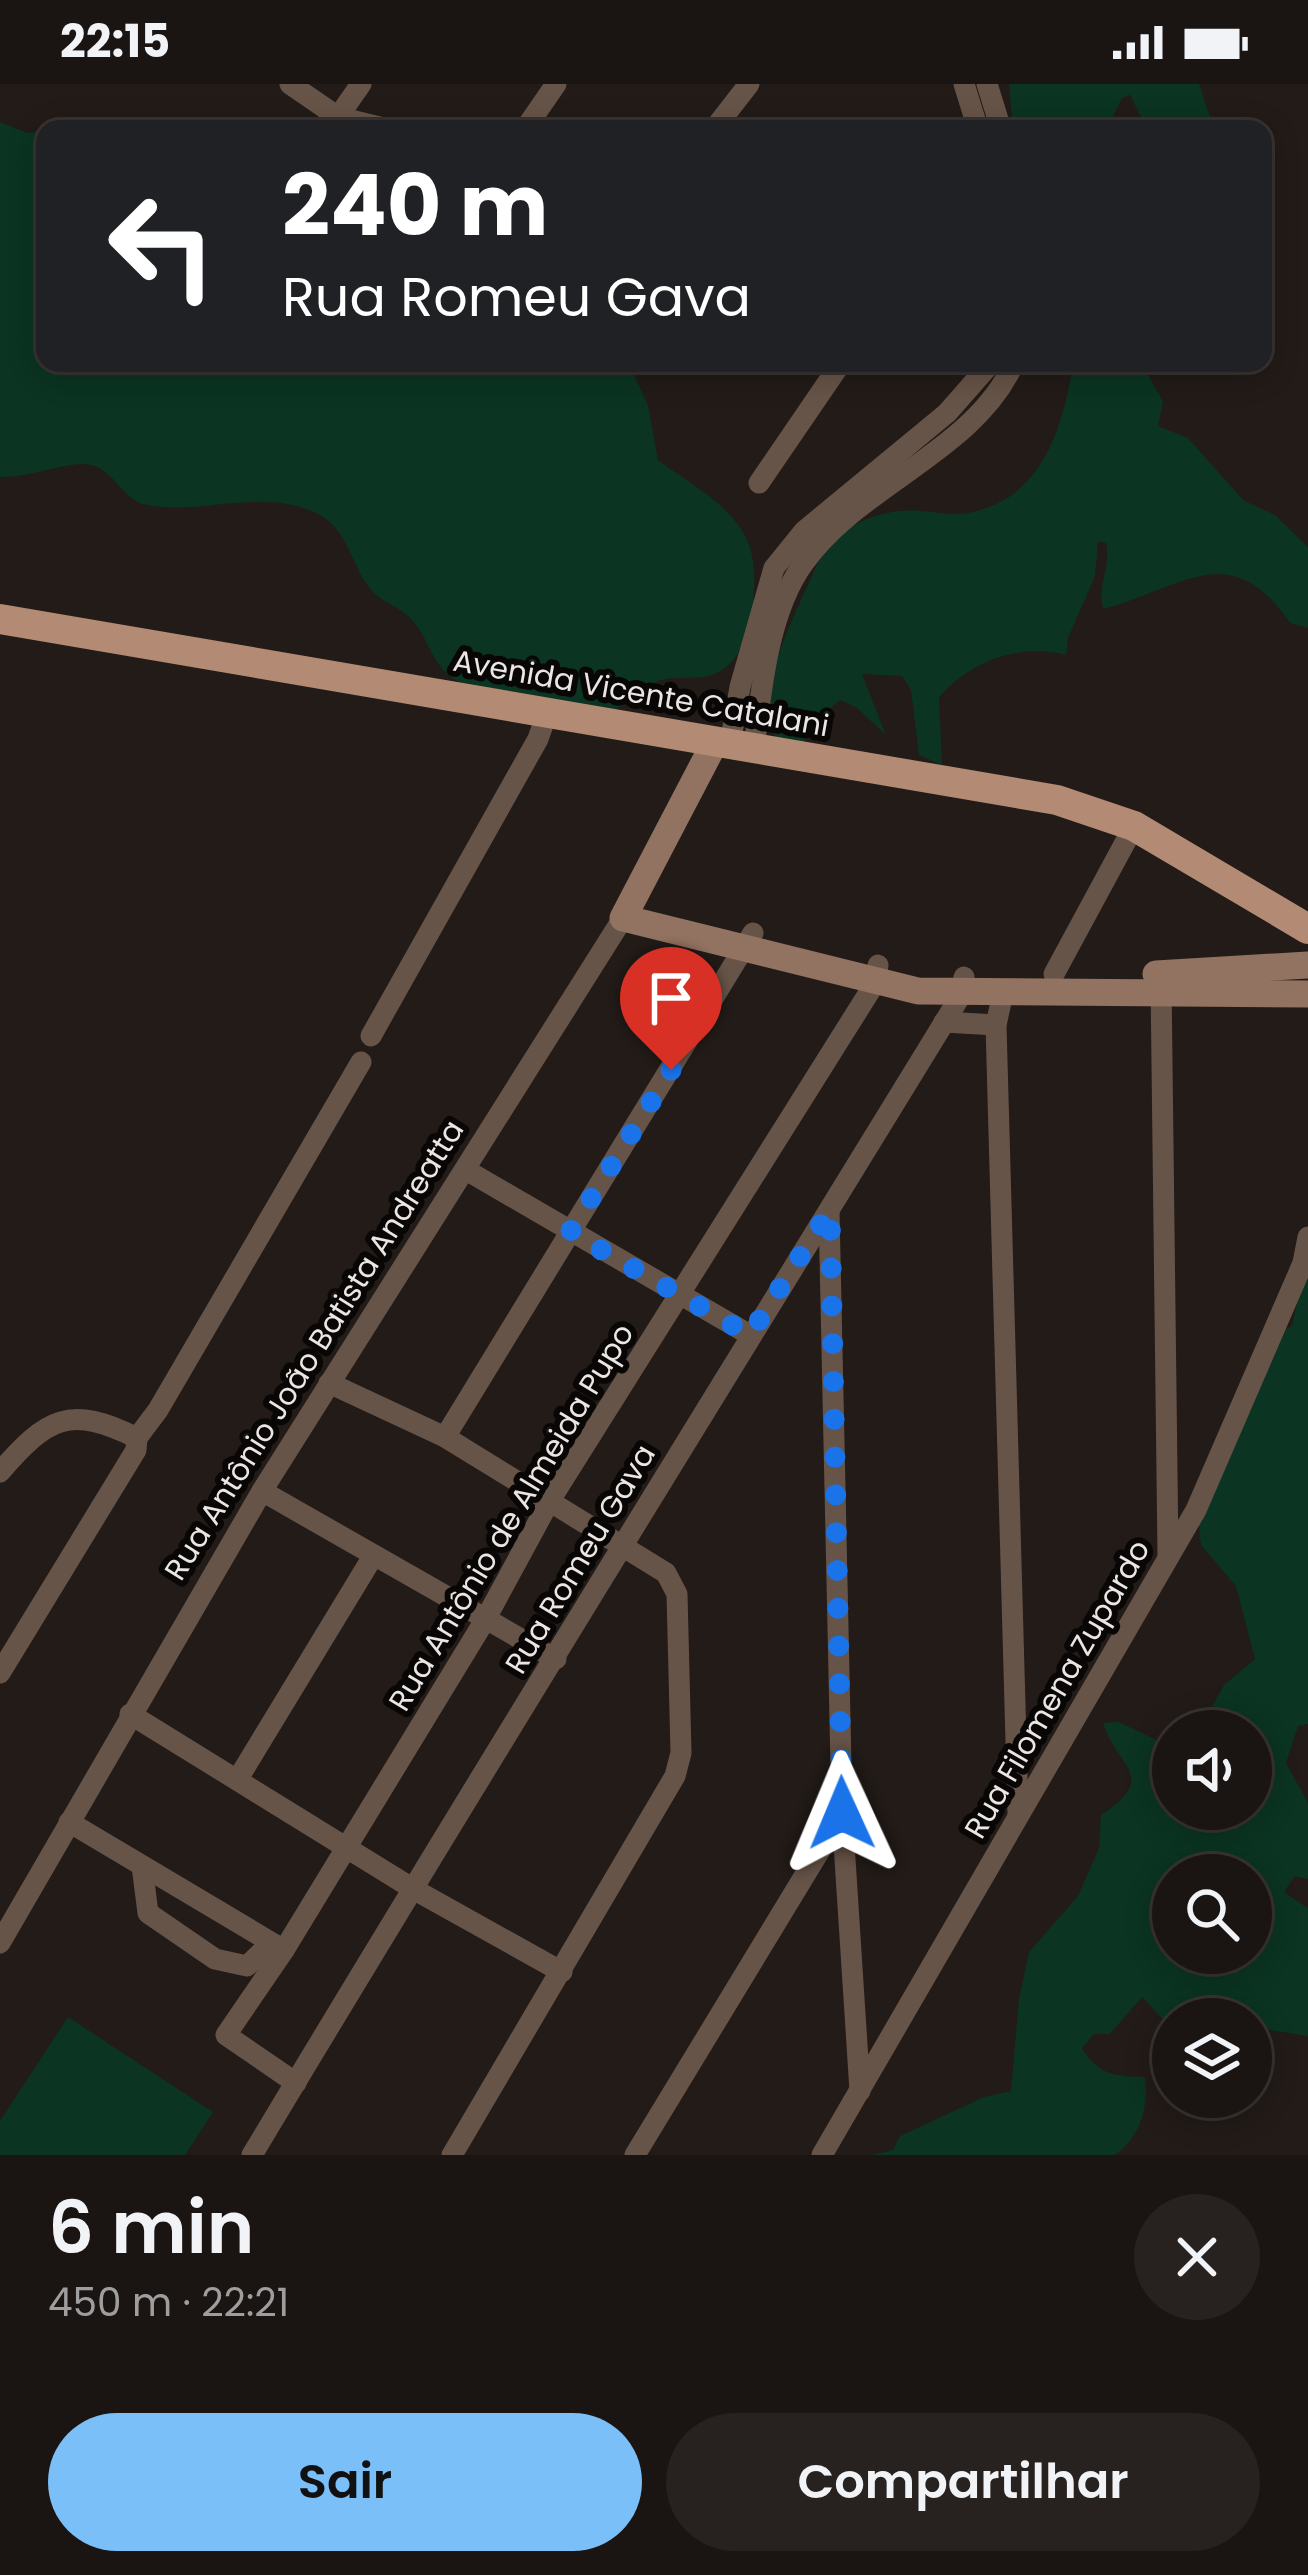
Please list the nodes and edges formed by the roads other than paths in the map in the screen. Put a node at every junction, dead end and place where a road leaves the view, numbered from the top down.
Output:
1 (290, 84) edge
2 (361, 84) edge
3 (556, 84) edge
4 (748, 84) edge
5 (964, 84) edge
6 (987, 84) edge
7 (338, 117) junction
8 (350, 120) edge
9 (531, 120) edge
10 (721, 120) edge
11 (975, 120) edge
12 (997, 120) edge
13 (835, 372) edge
14 (984, 372) edge
15 (1010, 372) edge
16 (760, 483) dead end
17 (0, 619) edge
18 (547, 713) junction
19 (733, 745) junction
20 (1134, 826) junction
21 (1252, 892) junction
22 (628, 909) junction
23 (1308, 915) edge
24 (1308, 929) edge
25 (750, 941) junction
26 (1308, 965) edge
27 (876, 974) junction
28 (1054, 974) junction
29 (1161, 982) junction
30 (962, 986) junction
31 (1003, 993) junction
32 (1308, 994) edge
33 (944, 1022) junction
34 (995, 1025) junction
35 (371, 1036) dead end
36 (361, 1062) dead end
37 (466, 1170) junction
38 (830, 1210) junction
39 (570, 1232) junction
40 (1308, 1237) edge
41 (682, 1297) junction
42 (750, 1335) junction
43 (329, 1383) junction
44 (445, 1437) junction
45 (136, 1444) junction
46 (0, 1472) edge
47 (262, 1490) junction
48 (549, 1502) junction
49 (620, 1545) junction
50 (1168, 1557) junction
51 (372, 1558) junction
52 (485, 1620) junction
53 (556, 1659) junction
54 (0, 1673) edge
55 (130, 1714) junction
56 (239, 1777) junction
57 (842, 1813) junction
58 (1018, 1816) junction
59 (68, 1822) junction
60 (345, 1847) junction
61 (142, 1866) junction
62 (415, 1891) junction
63 (0, 1943) edge
64 (277, 1946) junction
65 (562, 1972) junction
66 (296, 2083) junction
67 (860, 2094) junction
68 (252, 2155) edge
69 (452, 2155) edge
70 (635, 2155) edge
71 (822, 2155) edge

1 - 7 street
2 - 7 street
3 - 9 street
4 - 10 street
5 - 11 street
6 - 12 street
7 - 8 street
13 - 16 street
14 - 19 street
15 - 19 street
17 - 18 main road, Avenida Vicente Catalani
18 - 19 main road, Avenida Vicente Catalani
18 - 35 street
19 - 20 main road, Avenida Vicente Catalani
19 - 22 street, Rua Antônio João Batista Andreatta
20 - 21 main road, Avenida Vicente Catalani
20 - 28 street
21 - 23 main road, Avenida Vicente Catalani
21 - 24 main road, Avenida Vicente Catalani
22 - 25 street
22 - 37 street, Rua Antônio João Batista Andreatta
25 - 27 street
25 - 39 street
26 - 29 street
27 - 30 street
27 - 41 street, Rua Antônio de Almeida Pupo
28 - 29 street
28 - 30 street
29 - 31 street
29 - 32 street
29 - 50 street
30 - 31 street
30 - 33 street, Rua Romeu Gava
31 - 34 street
33 - 34 street
33 - 38 street, Rua Romeu Gava
34 - 58 street
36 - 45 street
37 - 39 street
37 - 43 street, Rua Antônio João Batista Andreatta
38 - 42 street, Rua Romeu Gava
38 - 57 street
39 - 41 street
39 - 44 street
40 - 50 street, Rua Filomena Zupardo
41 - 42 street
41 - 48 street, Rua Antônio de Almeida Pupo
42 - 49 street, Rua Romeu Gava
43 - 44 street
43 - 47 street, Rua Antônio João Batista Andreatta
44 - 48 street
45 - 46 street
45 - 54 street
47 - 51 street
47 - 55 street, Rua Antônio João Batista Andreatta
48 - 49 street
48 - 52 street, Rua Antônio de Almeida Pupo
49 - 53 street, Rua Romeu Gava
49 - 65 street
50 - 58 street, Rua Filomena Zupardo
51 - 52 street
51 - 56 street
52 - 53 street
52 - 60 street, Rua Antônio de Almeida Pupo
53 - 62 street, Rua Romeu Gava
55 - 56 street
55 - 59 street, Rua Antônio João Batista Andreatta
56 - 60 street
57 - 67 street
57 - 70 street
58 - 67 street, Rua Filomena Zupardo
59 - 61 street
59 - 63 street, Rua Antônio João Batista Andreatta
60 - 62 street
60 - 64 street, Rua Antônio de Almeida Pupo
61 - 64 street
61 - 64 street
62 - 65 street
62 - 66 street, Rua Romeu Gava
64 - 66 street, Rua Antônio de Almeida Pupo
65 - 69 street
66 - 68 street, Rua Romeu Gava
67 - 71 street, Rua Filomena Zupardo

